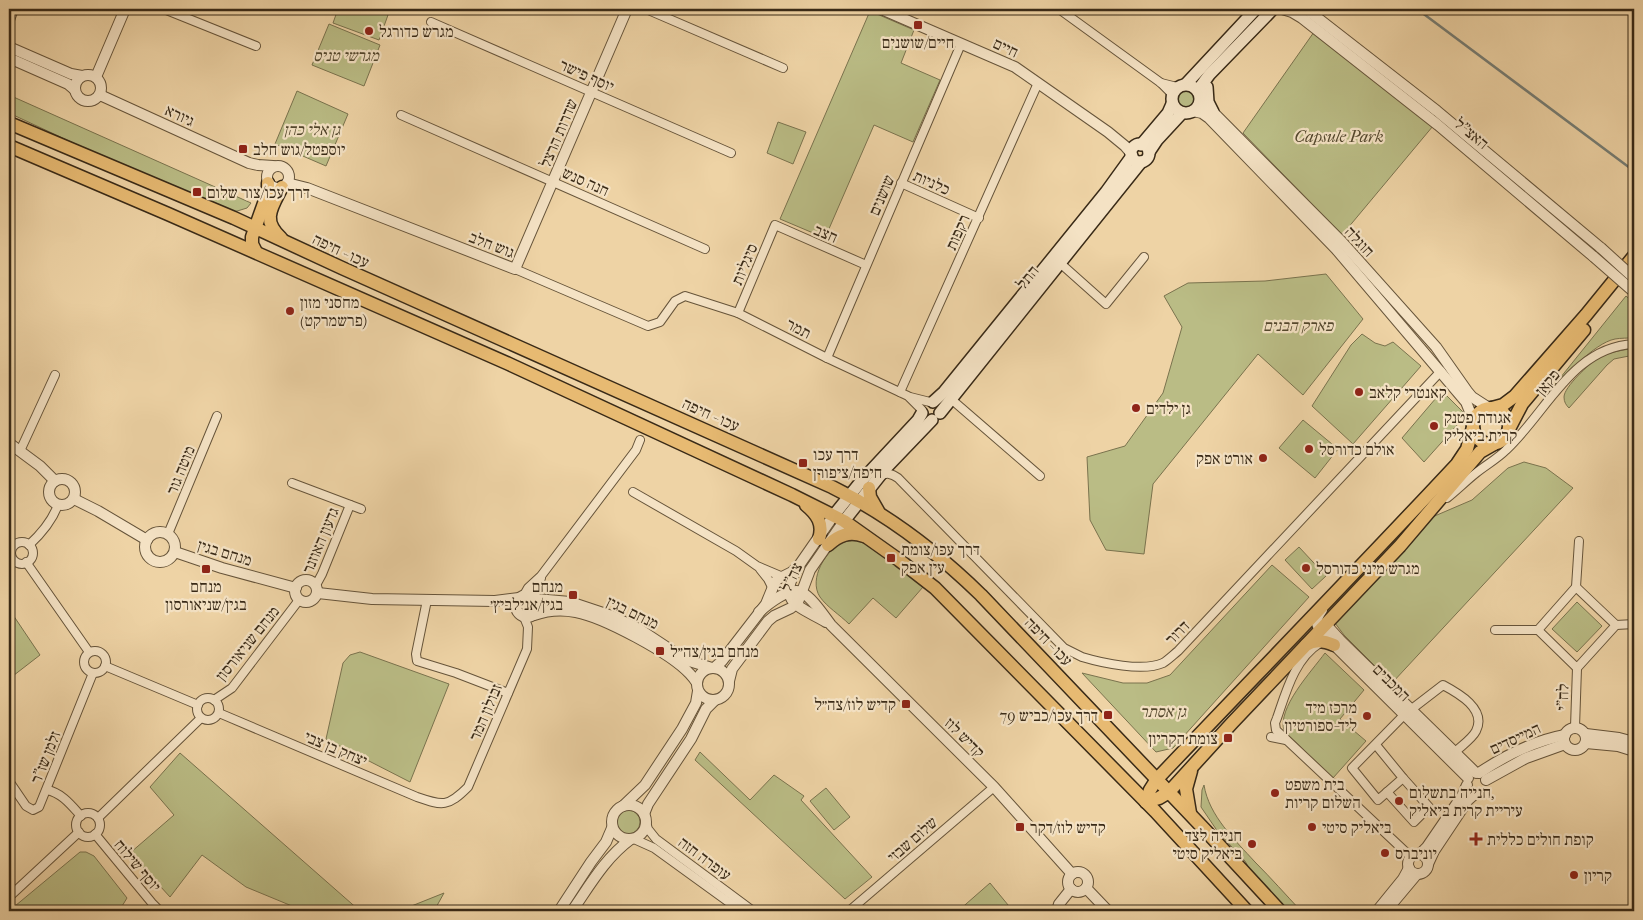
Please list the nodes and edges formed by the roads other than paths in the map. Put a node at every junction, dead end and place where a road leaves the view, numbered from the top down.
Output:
1 (14, 9) edge
2 (125, 9) edge
3 (164, 9) edge
4 (628, 9) edge
5 (646, 9) edge
6 (881, 9) edge
7 (1059, 9) edge
8 (1256, 9) edge
9 (1273, 9) edge
10 (1282, 9) edge
11 (1306, 9) edge
12 (431, 22) dead end
13 (9, 23) edge
14 (961, 44) junction
15 (256, 46) dead end
16 (9, 47) edge
17 (9, 58) edge
18 (783, 68) dead end
19 (1209, 75) junction
20 (82, 76) junction
21 (96, 77) junction
22 (1038, 83) junction
23 (75, 90) junction
24 (592, 92) junction
25 (1177, 92) junction
26 (100, 94) junction
27 (1199, 95) junction
28 (1188, 112) junction
29 (1213, 112) junction
30 (401, 114) dead end
31 (9, 123) edge
32 (9, 146) edge
33 (1139, 152) junction
34 (731, 153) dead end
35 (248, 163) junction
36 (273, 166) junction
37 (267, 179) junction
38 (286, 182) junction
39 (553, 182) junction
40 (901, 183) junction
41 (264, 202) junction
42 (234, 218) junction
43 (978, 218) junction
44 (774, 226) joint
45 (254, 228) junction
46 (285, 241) junction
47 (1060, 248) junction
48 (705, 249) dead end
49 (256, 252) junction
50 (1634, 256) edge
51 (1144, 257) dead end
52 (1060, 263) junction
53 (866, 265) junction
54 (515, 269) junction
55 (1634, 270) edge
56 (1634, 278) edge
57 (1634, 292) edge
58 (675, 301) joint
59 (738, 313) junction
60 (1634, 344) edge
61 (827, 358) junction
62 (1441, 371) junction
63 (55, 374) dead end
64 (900, 392) junction
65 (908, 396) junction
66 (950, 399) junction
67 (1491, 408) junction
68 (930, 410) junction
69 (217, 416) dead end
70 (1473, 425) junction
71 (1509, 429) junction
72 (640, 440) dead end
73 (9, 443) edge
74 (1494, 444) junction
75 (20, 451) junction
76 (896, 457) junction
77 (1040, 476) dead end
78 (879, 477) junction
79 (898, 478) junction
80 (55, 481) junction
81 (292, 483) dead end
82 (870, 488) junction
83 (632, 492) dead end
84 (792, 494) junction
85 (854, 498) junction
86 (74, 499) junction
87 (58, 505) junction
88 (350, 505) junction
89 (361, 510) dead end
90 (880, 513) junction
91 (839, 518) junction
92 (1424, 518) junction
93 (168, 534) junction
94 (867, 537) junction
95 (147, 540) junction
96 (1579, 541) dead end
97 (823, 542) junction
98 (30, 545) junction
99 (174, 552) junction
100 (11, 560) edge
101 (803, 560) junction
102 (26, 562) junction
103 (757, 566) junction
104 (783, 577) junction
105 (1576, 587) junction
106 (296, 588) junction
107 (317, 589) junction
108 (773, 589) junction
109 (802, 592) junction
110 (789, 593) junction
111 (528, 597) junction
112 (299, 600) junction
113 (427, 600) junction
114 (495, 601) junction
115 (1328, 601) junction
116 (796, 605) junction
117 (759, 612) junction
118 (525, 615) junction
119 (1634, 624) edge
120 (831, 625) junction
121 (1616, 625) junction
122 (1495, 630) dead end
123 (1538, 630) junction
124 (1327, 635) junction
125 (89, 652) junction
126 (105, 666) junction
127 (713, 668) junction
128 (1577, 668) junction
129 (93, 674) junction
130 (729, 681) junction
131 (697, 687) junction
132 (508, 692) junction
133 (214, 700) junction
134 (714, 701) junction
135 (198, 705) junction
136 (218, 712) junction
137 (1407, 712) junction
138 (201, 718) junction
139 (1575, 728) junction
140 (1272, 737) dead end
141 (1586, 738) junction
142 (1286, 740) junction
143 (1565, 740) junction
144 (1634, 742) edge
145 (1376, 745) junction
146 (1634, 751) edge
147 (1454, 752) junction
148 (1134, 756) junction
149 (1198, 760) junction
150 (1174, 761) junction
151 (1403, 778) junction
152 (1475, 778) junction
153 (1156, 779) junction
154 (9, 781) edge
155 (994, 787) junction
156 (47, 790) junction
157 (1169, 792) junction
158 (1387, 792) junction
159 (1476, 793) junction
160 (1146, 802) junction
161 (443, 804) joint
162 (623, 806) junction
163 (1190, 815) junction
164 (81, 816) junction
165 (98, 818) junction
166 (645, 818) junction
167 (612, 828) junction
168 (79, 832) junction
169 (95, 834) junction
170 (633, 839) junction
171 (1415, 856) junction
172 (1428, 864) junction
173 (1413, 871) junction
174 (1072, 874) junction
175 (1086, 888) junction
176 (1071, 889) junction
177 (9, 897) edge
178 (160, 911) edge
179 (559, 911) edge
180 (572, 911) edge
181 (741, 911) edge
182 (753, 911) edge
183 (848, 911) edge
184 (1057, 911) edge
185 (1108, 911) edge
186 (1246, 911) edge
187 (1280, 911) edge
188 (1377, 911) edge
189 (1386, 911) edge

1 - 13 street
2 - 21 street
3 - 15 street
4 - 24 street, שדרות הרצל
5 - 18 street
6 - 14 street, חיים
7 - 25 street
8 - 25 main road, התל
9 - 10 main road
9 - 19 main road
10 - 57 street, האצ"ל, bridge
11 - 56 street, האצ"ל, bridge
12 - 24 street, יוסף פישר
14 - 22 street, חיים
14 - 40 street, שושנים
16 - 20 street
17 - 23 street
19 - 27 main road
19 - 29 main road
20 - 21 street
20 - 23 street
21 - 26 street
22 - 33 street, חיים
22 - 43 street, רקפות
23 - 26 street
24 - 34 street, יוסף פישר
24 - 39 street, שדרות הרצל
25 - 27 main road
25 - 28 main road
25 - 33 main road, התל
26 - 35 street, גיורא
27 - 28 main road
27 - 29 street, חוגלה
28 - 33 main road, התל
28 - 62 street, חוגלה
29 - 67 street, חוגלה
30 - 39 street, חנה סנש
31 - 42 highway, עכו - חיפה
32 - 49 highway
33 - 47 main road, התל
33 - 52 main road, התל
35 - 36 street, גיורא
35 - 37 street, גיורא
36 - 37 street
36 - 38 street
37 - 38 street
37 - 41 highway
38 - 46 highway
38 - 54 street, גוש חלב
39 - 48 street, חנה סנש
39 - 54 street, שדרות הרצל
40 - 43 street, כלניות
40 - 53 street, שושנים
41 - 42 highway
41 - 45 highway
42 - 45 highway, עכו - חיפה
43 - 64 street, רקפות
44 - 53 street, חצב
44 - 59 street, סיגליות
45 - 46 highway, עכו - חיפה
45 - 49 highway
46 - 85 highway, עכו - חיפה
47 - 52 street
47 - 68 main road, התל
49 - 84 highway
50 - 67 highway
51 - 52 street
52 - 66 main road, התל
53 - 61 street, שושנים
54 - 58 street, גוש חלב
55 - 71 highway
58 - 59 street, תמר
59 - 61 street, תמר
60 - 92 street, פקאן
61 - 64 street, תמר
62 - 70 street, חוגלה
62 - 79 street, דרור
63 - 75 street
64 - 65 street, תמר
65 - 68 street, תמר
65 - 68 street, תמר
66 - 68 main road, התל
66 - 77 street
67 - 70 highway
67 - 71 highway
68 - 76 main road, התל
68 - 85 main road, התל
69 - 93 street, מוטה גור
70 - 74 highway
70 - 115 highway
71 - 74 highway
72 - 111 street
73 - 75 street
74 - 92 highway
75 - 80 street
76 - 78 main road, התל
76 - 79 street
78 - 79 street
78 - 82 main road, התל
80 - 86 street
80 - 87 street
81 - 88 street, גדעון האוזנר
82 - 85 main road, התל
82 - 90 highway
83 - 103 street
84 - 91 highway
84 - 97 highway
85 - 90 highway, עכו - חיפה
85 - 91 main road, צה"ל
86 - 87 street
86 - 95 street
87 - 98 street
88 - 89 street, גדעון האוזנר
88 - 107 street, גדעון האוזנר
90 - 148 highway, עכו - חיפה
91 - 94 highway
91 - 97 street, צה"ל
92 - 124 highway
93 - 95 street
93 - 99 street
94 - 97 highway
94 - 160 highway
95 - 99 street
96 - 105 street
97 - 101 street, צה"ל
97 - 109 street, צה"ל
98 - 100 street
98 - 102 street
99 - 106 street, מנחם בגין
100 - 102 street
101 - 104 street, צה"ל
101 - 110 street
102 - 125 street
103 - 104 street
103 - 108 street
104 - 108 street, צה"ל
105 - 121 street
105 - 123 street
106 - 107 street
106 - 112 street
107 - 112 street
107 - 113 street, מנחם בגין
108 - 117 street, צה"ל
109 - 110 street
109 - 116 street, צה"ל
109 - 120 street, קדיש לוז
110 - 116 street, קדיש לוז
110 - 117 street
111 - 114 street, מנחם בגין
111 - 118 street
111 - 118 street
111 - 127 street, מנחם בגין
112 - 133 street, מנחם שניאורסון
113 - 114 street, מנחם בגין
113 - 132 street
114 - 118 street, מנחם בגין
115 - 124 street
115 - 150 highway
116 - 120 street, קדיש לוז
116 - 130 street, צה"ל
117 - 127 street, צה"ל
118 - 131 street, מנחם בגין
118 - 132 street, זבולון המר
119 - 121 street
120 - 155 street, קדיש לוז
121 - 128 street, לח"י
122 - 123 street
123 - 128 street, לח"י
124 - 137 street, המכבים
124 - 137 street, המכבים
124 - 142 street
124 - 149 highway
125 - 126 street
125 - 129 street
126 - 129 street
126 - 135 street
127 - 130 street
127 - 131 street
128 - 139 street, לח"י
129 - 156 street, זלמן שז"ר
130 - 134 street
131 - 134 street
131 - 162 street
132 - 161 street, זבולון המר
133 - 135 street
133 - 136 street
134 - 166 street
135 - 138 street
136 - 138 street
136 - 161 street, יצחק בן צבי
137 - 145 street
137 - 147 street, המכבים
137 - 147 street
137 - 152 street, המכבים
138 - 165 street
139 - 141 street
139 - 143 street
140 - 142 street
141 - 143 street
141 - 144 street
141 - 146 street
142 - 171 street
143 - 152 street, המייסדים
145 - 151 street
145 - 158 street
147 - 152 street, המכבים
148 - 150 highway
148 - 153 highway, עכו - חיפה
149 - 157 highway
149 - 163 highway
150 - 153 highway
151 - 158 street
151 - 158 street
152 - 159 street
152 - 159 street
152 - 171 street
153 - 157 highway, עכו - חיפה
153 - 160 highway
154 - 156 street, זלמן שז"ר
155 - 174 street, קדיש לוז
155 - 183 street, שלום שבזי
156 - 164 street
157 - 160 highway
157 - 163 highway, עכו - חיפה
159 - 172 street
160 - 186 highway
162 - 166 street
162 - 167 street
163 - 187 highway, עכו - חיפה
164 - 165 street
164 - 168 street
165 - 169 street
166 - 170 street
166 - 182 street, עופרה חזה
167 - 170 street
167 - 179 street
168 - 169 street
168 - 177 street
169 - 178 street, יוסף שילוח
170 - 180 street
170 - 181 street, עופרה חזה
171 - 172 street
171 - 173 street
172 - 173 street
173 - 188 street
173 - 189 street
174 - 175 street
174 - 176 street
175 - 176 street
175 - 185 street
176 - 184 street

